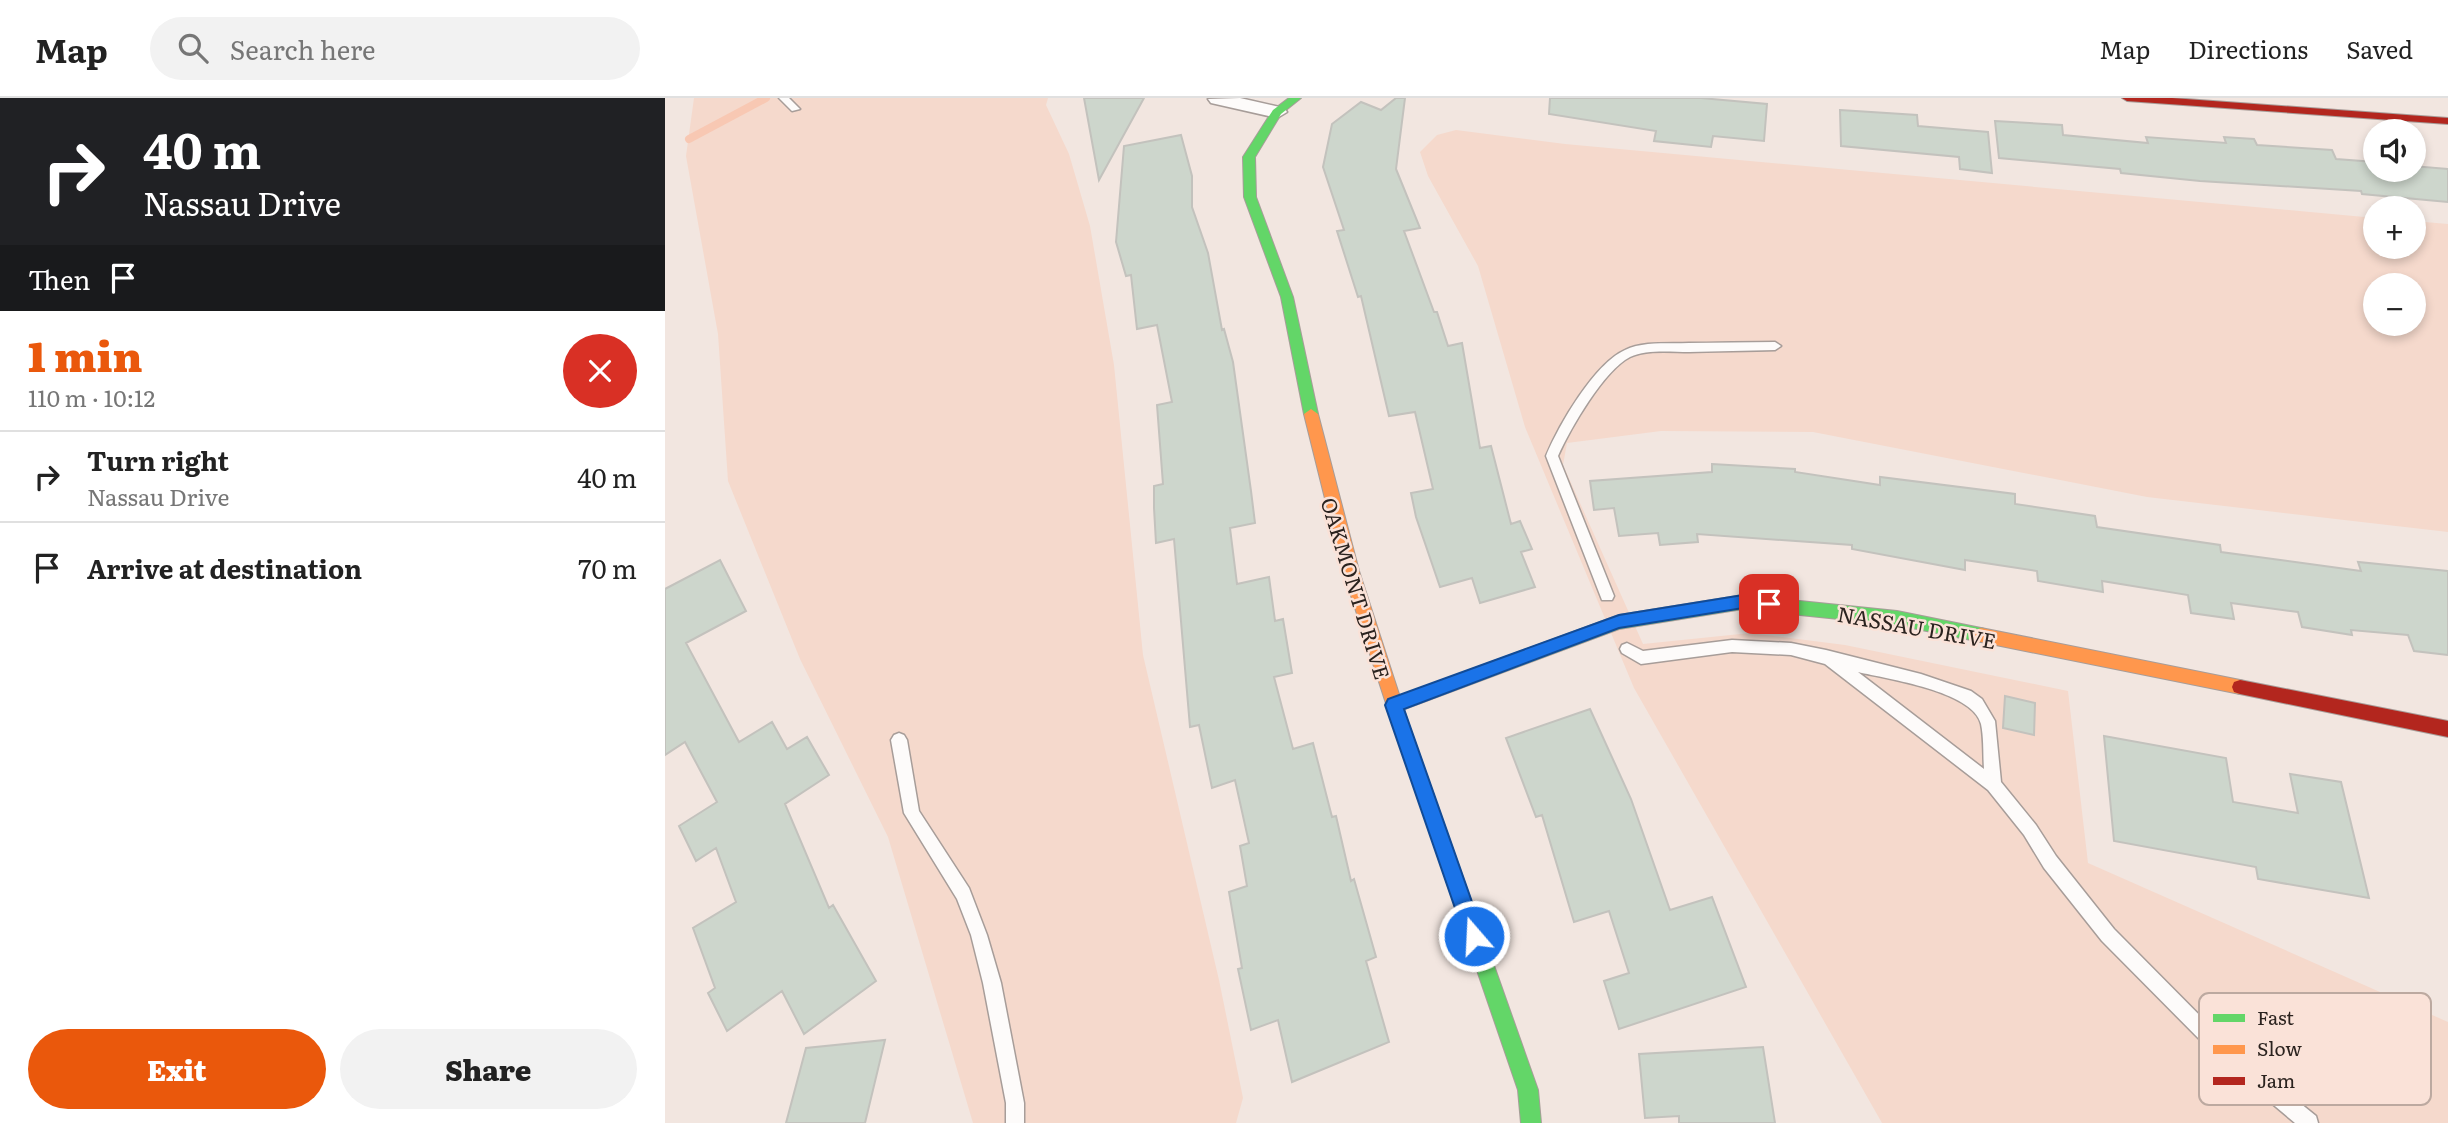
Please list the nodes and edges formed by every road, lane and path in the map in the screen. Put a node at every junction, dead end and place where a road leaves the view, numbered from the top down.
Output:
1 (784, 98) edge
2 (1296, 98) edge
3 (2127, 98) edge
4 (1217, 99) edge
5 (795, 109) dead end
6 (1277, 112) junction
7 (2448, 121) edge
8 (1775, 346) dead end
9 (1607, 596) dead end
10 (1627, 649) dead end
11 (1826, 656) junction
12 (1394, 705) junction
13 (2448, 729) edge
14 (898, 740) dead end
15 (1993, 785) junction
16 (2199, 1027) edge
17 (2287, 1105) edge
18 (1015, 1123) edge
19 (1531, 1123) edge
20 (2309, 1123) edge

1 - 5 lane
2 - 6 street, OAKMONT DRIVE
3 - 7 street
4 - 6 street
6 - 12 street, OAKMONT DRIVE
8 - 9 lane
10 - 11 lane
11 - 15 lane
11 - 15 lane
12 - 13 street, NASSAU DRIVE
12 - 19 street, OAKMONT DRIVE
14 - 18 lane
15 - 16 lane
17 - 20 lane

